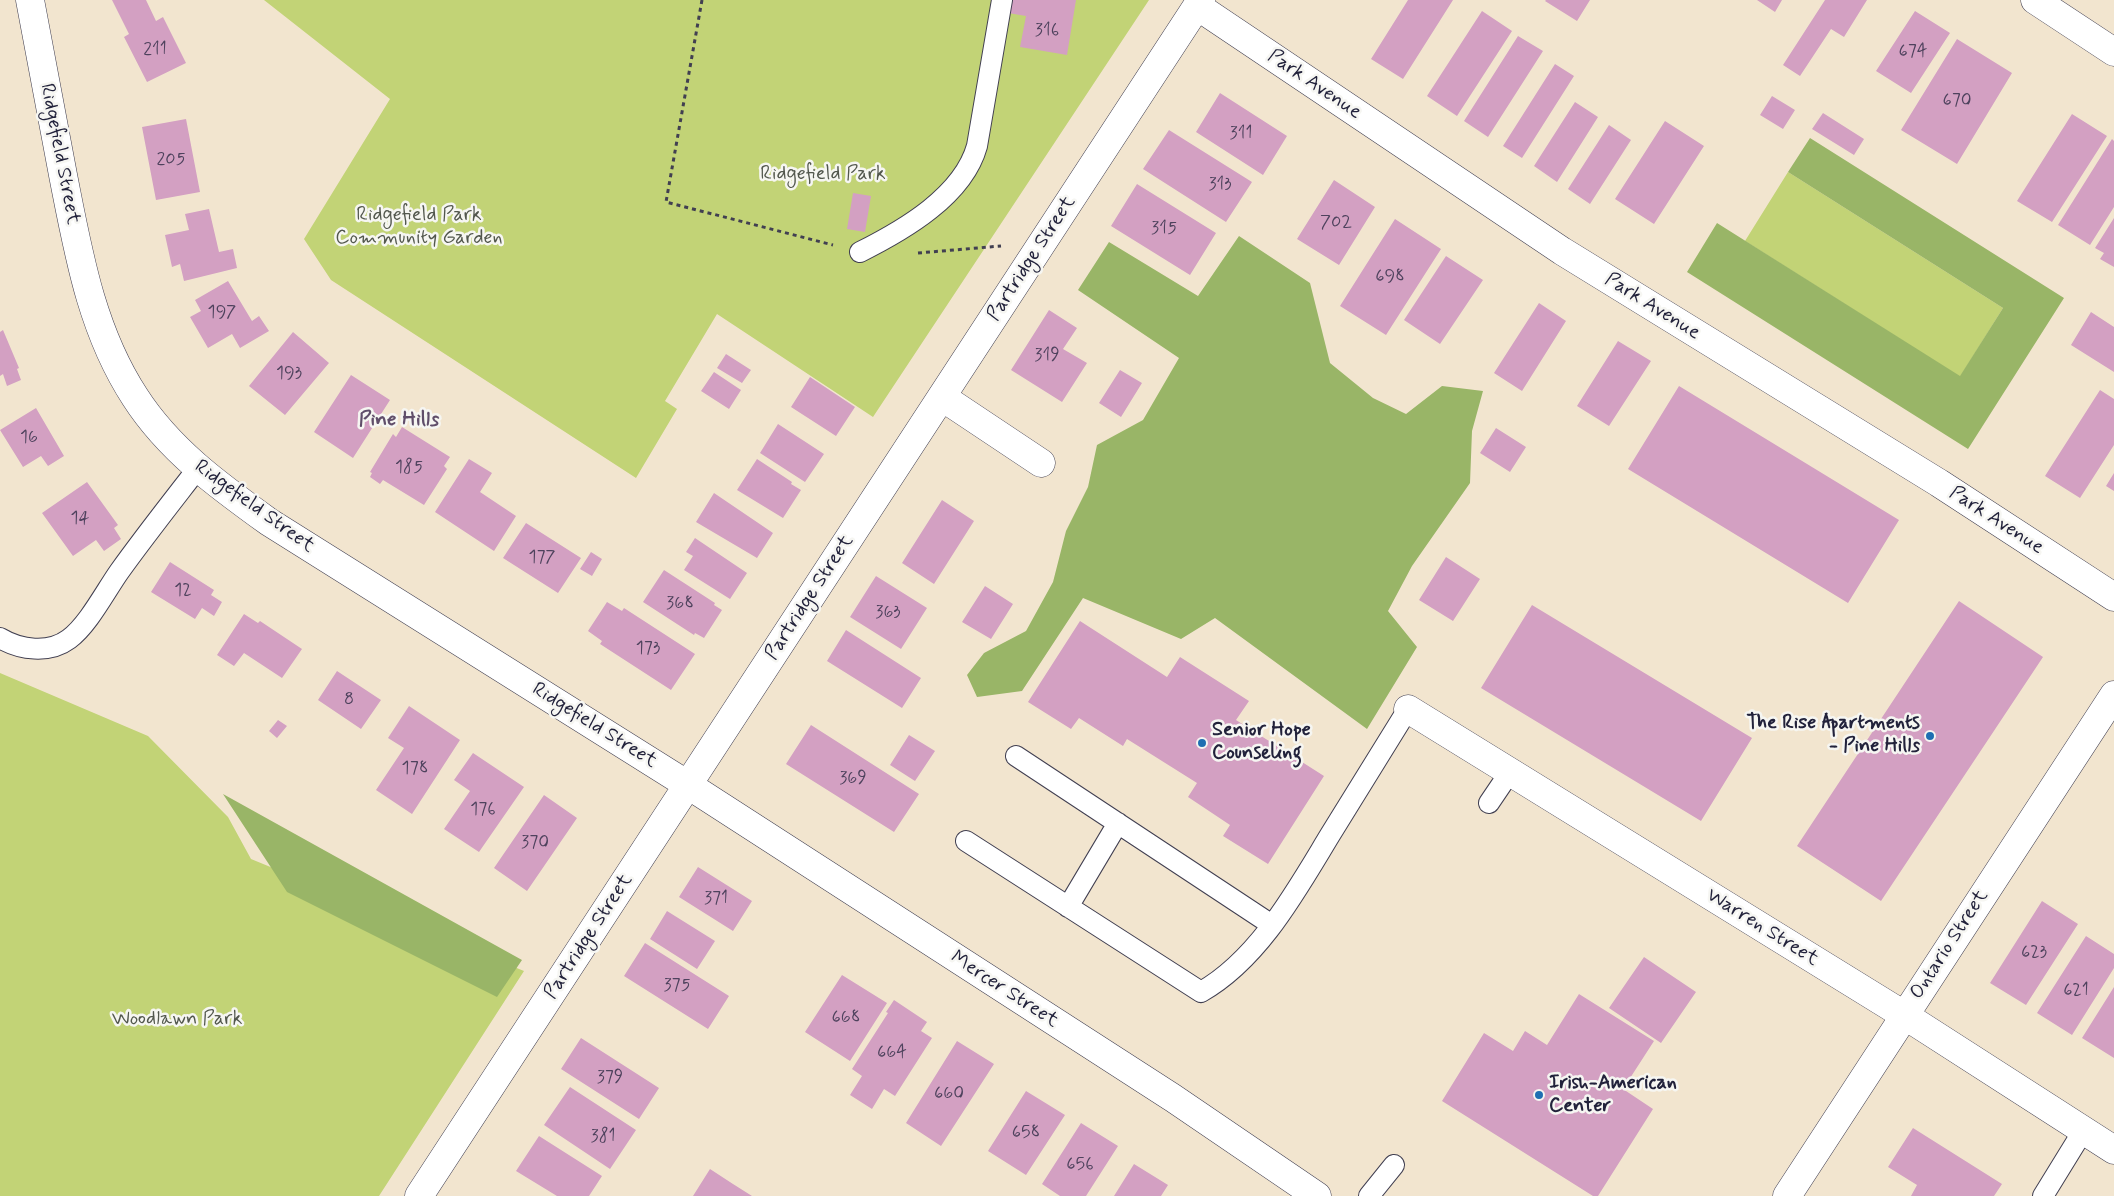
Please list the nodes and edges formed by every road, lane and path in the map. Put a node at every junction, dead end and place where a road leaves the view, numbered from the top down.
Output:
1 (30, 0) edge
2 (702, 0) edge
3 (1002, 0) edge
4 (2035, 0) edge
5 (1199, 3) edge
6 (2114, 52) edge
7 (1043, 242) junction
8 (860, 252) joint
9 (915, 253) dead end
10 (942, 397) junction
11 (1041, 463) dead end
12 (198, 468) junction
13 (2114, 597) edge
14 (0, 638) edge
15 (2114, 695) edge
16 (1408, 709) joint
17 (1016, 756) dead end
18 (1510, 772) junction
19 (688, 785) junction
20 (1488, 803) dead end
21 (1118, 823) junction
22 (966, 841) dead end
23 (1068, 907) junction
24 (1272, 925) junction
25 (1904, 1015) junction
26 (2083, 1131) junction
27 (2114, 1150) edge
28 (1394, 1165) dead end
29 (419, 1196) edge
30 (1317, 1196) edge
31 (1370, 1196) edge
32 (1787, 1196) edge
33 (2043, 1196) edge

1 - 12 street, Ridgefield Street
2 - 8 path
3 - 8 lane
4 - 6 street
5 - 7 street, Partridge Street
5 - 13 street, Park Avenue
7 - 9 path
7 - 10 street, Partridge Street
10 - 11 street
10 - 19 street, Partridge Street
12 - 14 lane
12 - 19 street, Ridgefield Street
15 - 25 street, Ontario Street
16 - 18 street, Warren Street
16 - 24 lane
17 - 21 lane
18 - 20 lane
18 - 25 street, Warren Street
19 - 29 street, Partridge Street
19 - 30 street, Mercer Street
21 - 23 lane
21 - 24 lane
22 - 23 lane
23 - 24 lane
25 - 26 street, Warren Street
25 - 32 street, Ontario Street
26 - 27 street, Warren Street
26 - 33 lane
28 - 31 lane

